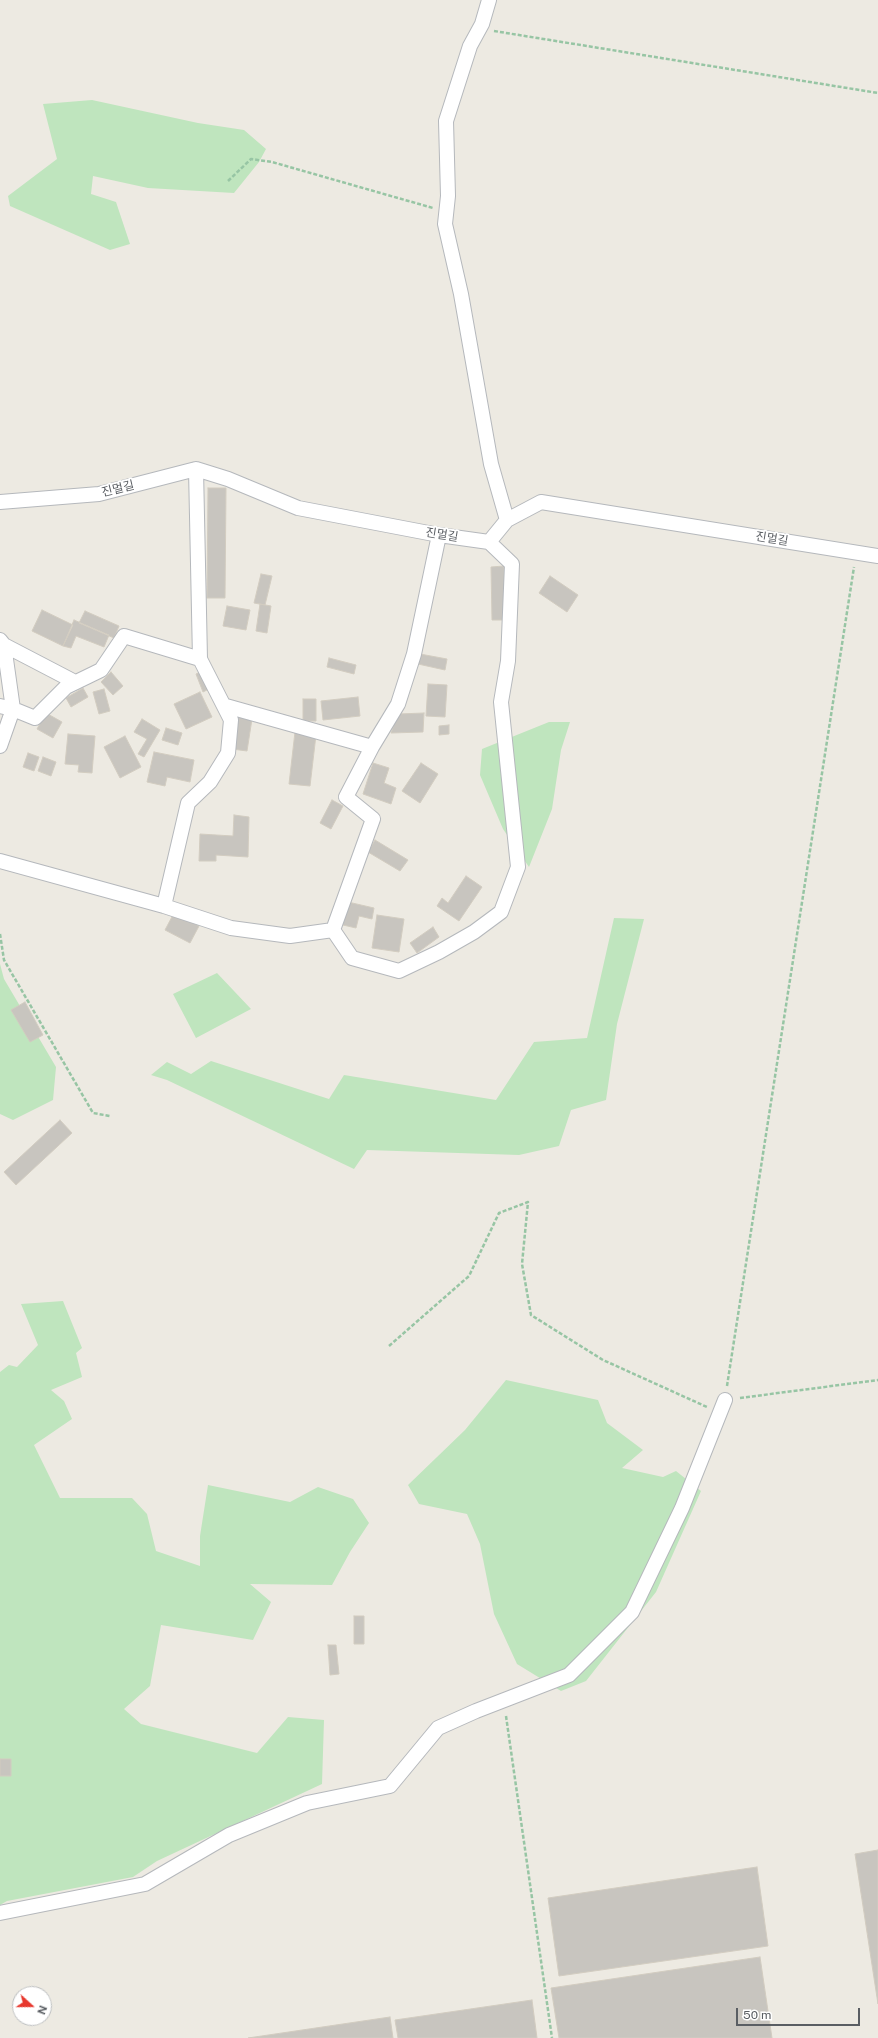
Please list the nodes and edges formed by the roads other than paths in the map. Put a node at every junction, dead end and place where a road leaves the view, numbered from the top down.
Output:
1 (489, 0) edge
2 (196, 469) junction
3 (0, 502) edge
4 (507, 520) junction
5 (439, 535) junction
6 (489, 542) junction
7 (878, 556) edge
8 (2, 642) edge
9 (200, 659) junction
10 (75, 682) junction
11 (226, 706) junction
12 (7, 707) edge
13 (0, 746) edge
14 (372, 747) junction
15 (0, 861) edge
16 (164, 906) junction
17 (333, 930) junction
18 (722, 1406) road end
19 (0, 1913) edge

1 - 4 street
2 - 3 street, 진멀길
2 - 5 street, 진멀길
2 - 9 street
4 - 6 street, 진멀길
4 - 7 street, 진멀길
5 - 6 street, 진멀길
5 - 14 street
6 - 17 street
8 - 10 street
8 - 12 street
9 - 10 street
9 - 11 street
10 - 12 street
11 - 14 street
11 - 16 street
12 - 13 street
14 - 17 street
15 - 16 street
16 - 17 street
18 - 19 street

